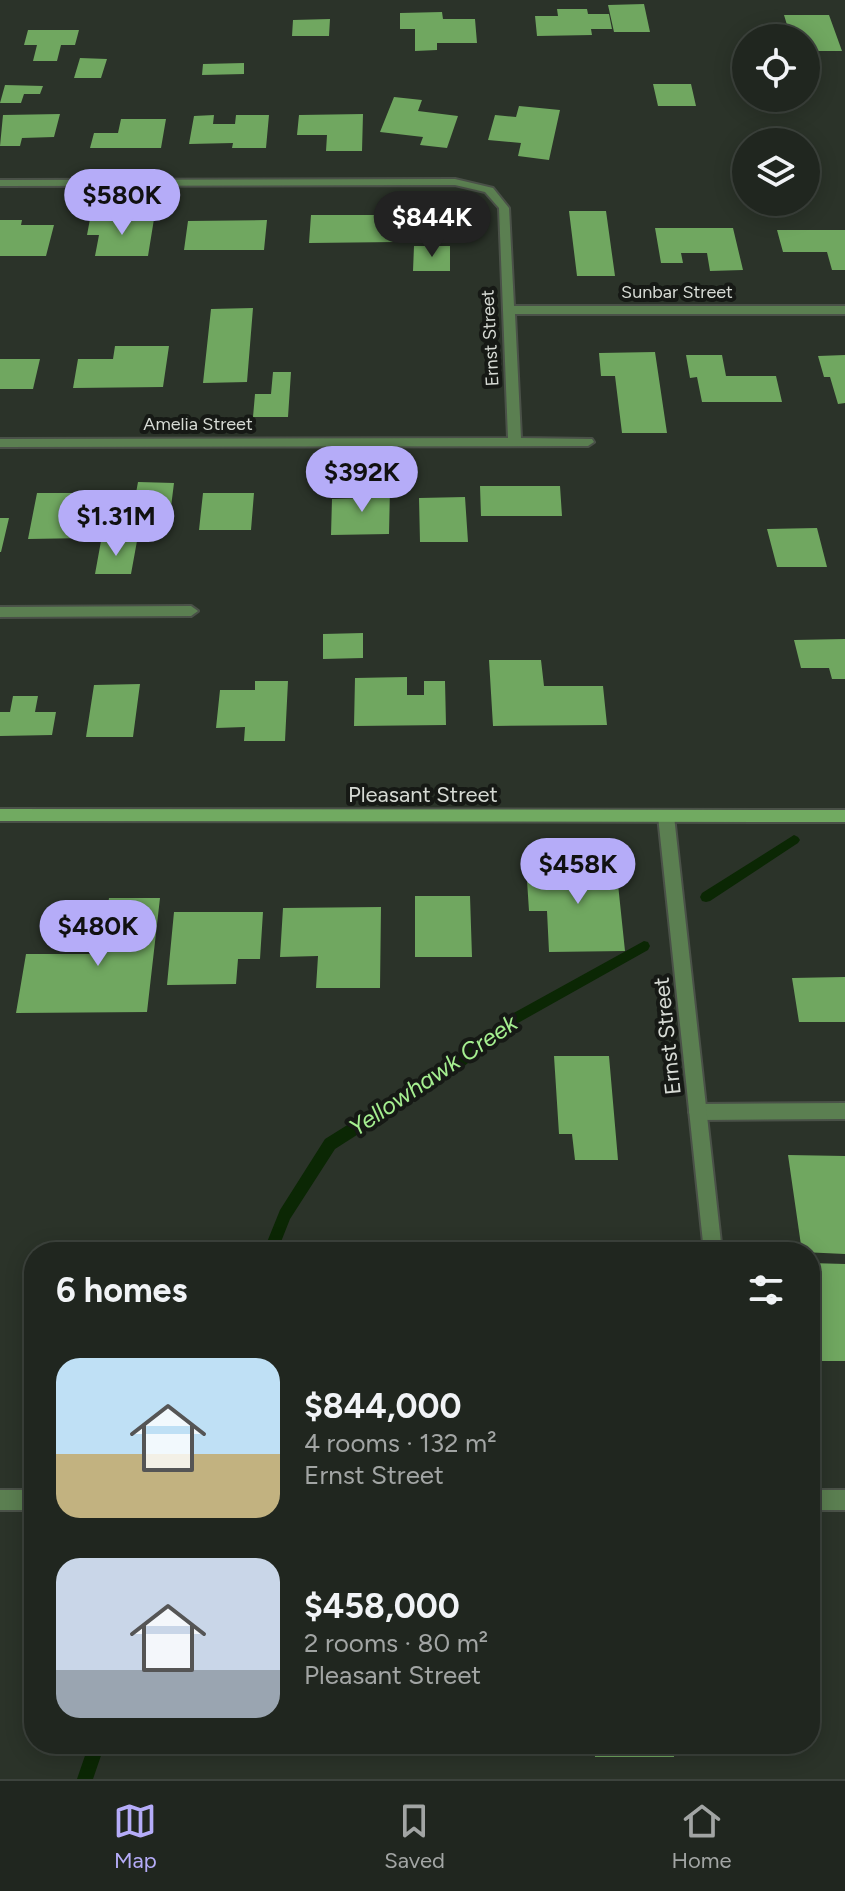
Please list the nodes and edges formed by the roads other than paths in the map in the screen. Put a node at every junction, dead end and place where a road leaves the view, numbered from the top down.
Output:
1 (0, 183) edge
2 (508, 310) junction
3 (845, 310) edge
4 (515, 442) junction
5 (588, 442) dead end
6 (0, 443) edge
7 (191, 611) dead end
8 (0, 612) edge
9 (0, 815) edge
10 (666, 816) junction
11 (845, 816) edge
12 (845, 1111) edge
13 (698, 1112) junction
14 (712, 1242) edge
15 (0, 1500) edge
16 (24, 1500) edge
17 (820, 1500) edge
18 (845, 1500) edge

1 - 2 street, Ernst Street
2 - 3 street, Sunbar Street
2 - 4 street, Ernst Street
4 - 5 street, Amelia Street
4 - 6 street, Amelia Street
7 - 8 street
9 - 10 street, Pleasant Street
10 - 11 street, Pleasant Street
10 - 13 street, Ernst Street
12 - 13 street
13 - 14 street, Ernst Street
15 - 16 street
17 - 18 street

